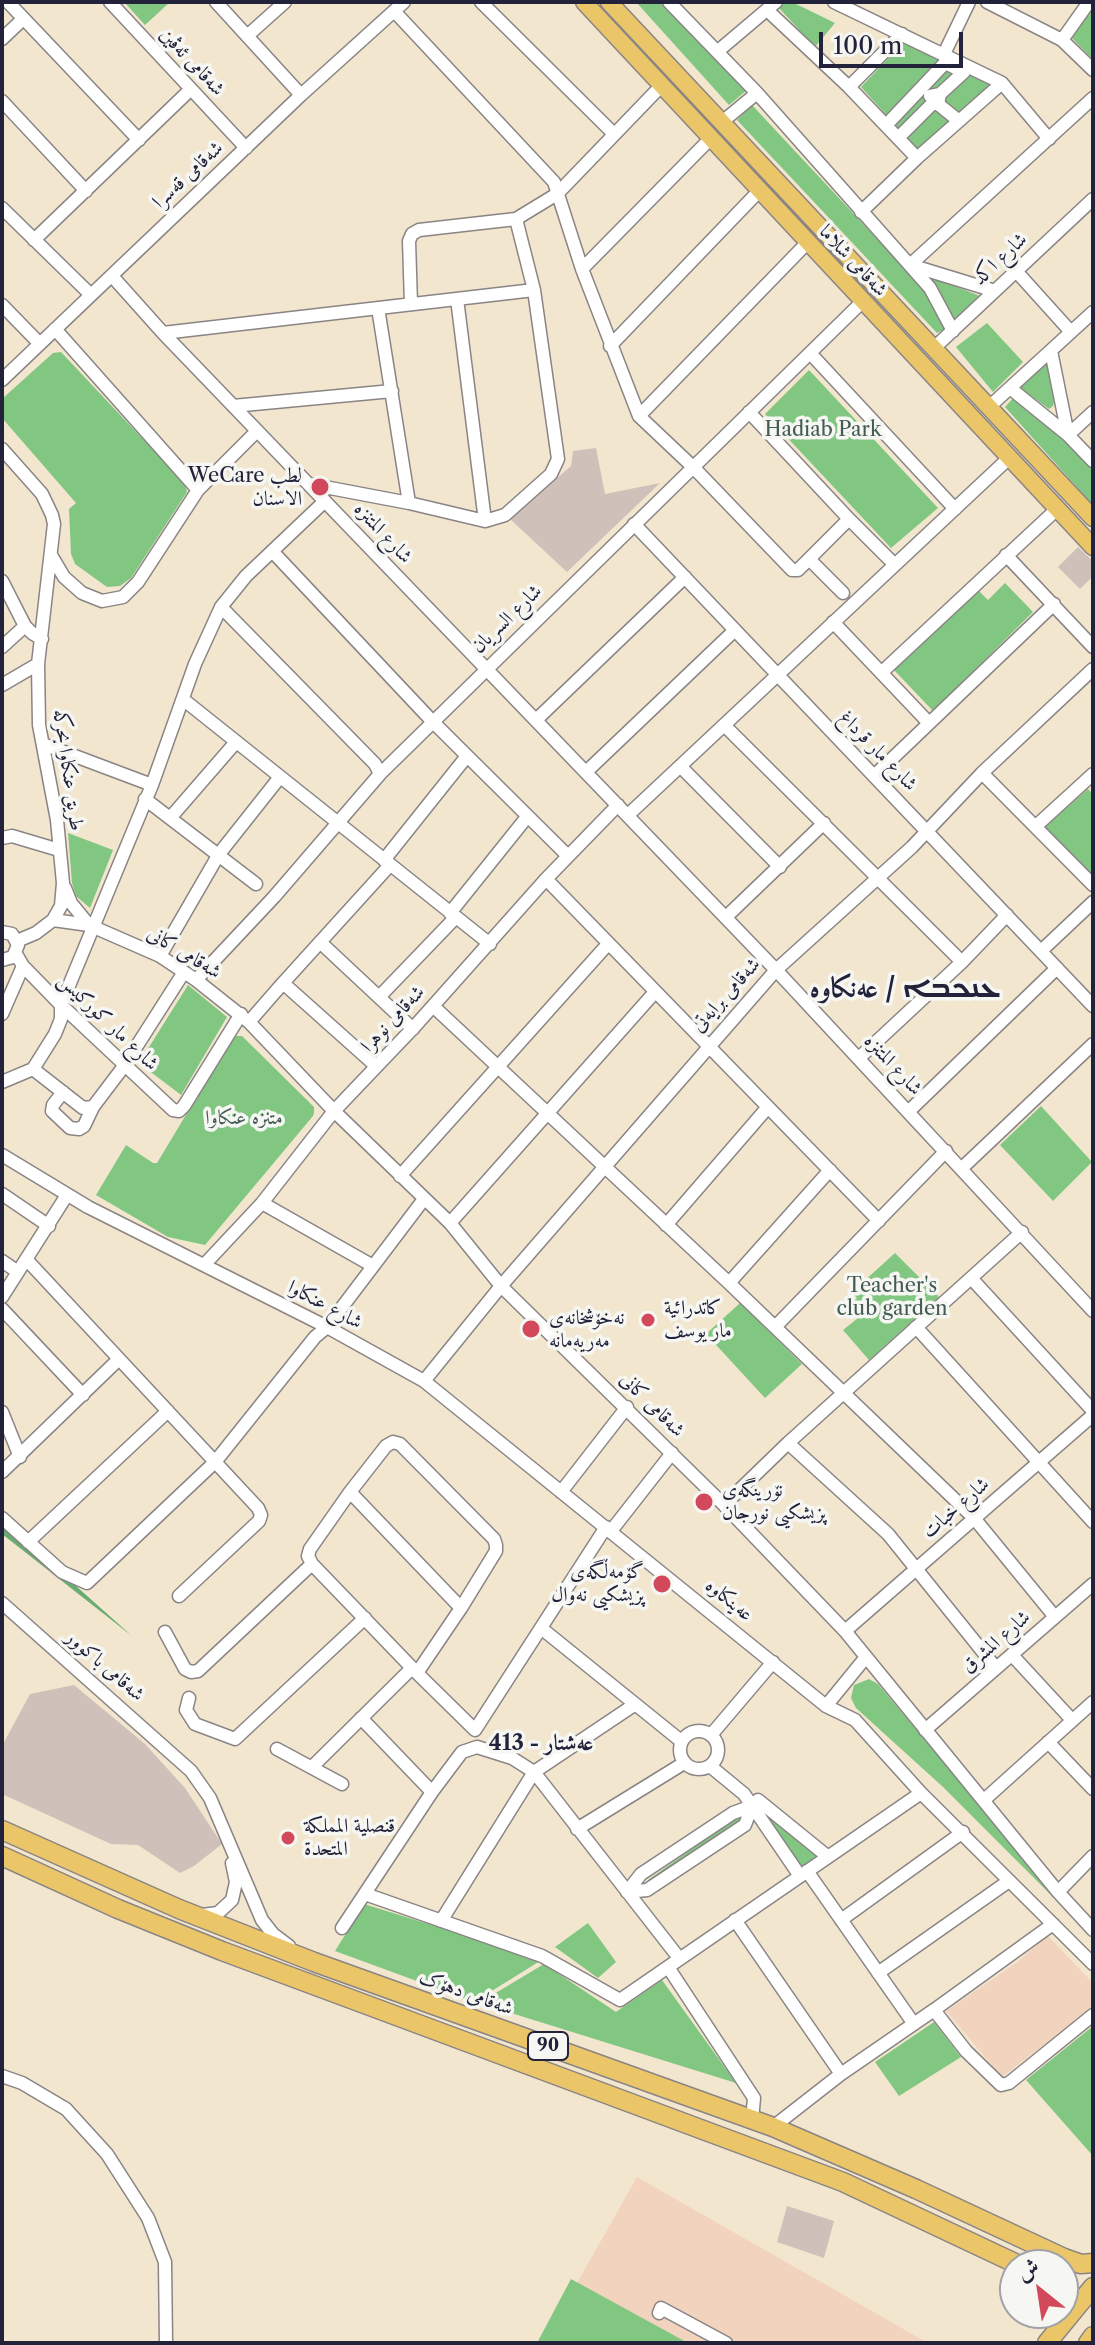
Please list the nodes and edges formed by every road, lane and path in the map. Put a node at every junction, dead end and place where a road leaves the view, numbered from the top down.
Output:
1 (8, 2) edge
2 (110, 2) edge
3 (216, 2) edge
4 (285, 2) edge
5 (404, 2) edge
6 (481, 2) edge
7 (584, 2) edge
8 (609, 2) edge
9 (669, 2) edge
10 (834, 2) edge
11 (969, 2) edge
12 (987, 2) edge
13 (1089, 2) edge
14 (772, 6) edge
15 (394, 11) junction
16 (23, 19) junction
17 (902, 34) junction
18 (247, 36) junction
19 (2, 39) edge
20 (1062, 40) junction
21 (718, 51) junction
22 (944, 54) junction
23 (1093, 70) edge
24 (1002, 83) junction
25 (662, 85) junction
26 (849, 87) junction
27 (191, 89) junction
28 (757, 93) junction
29 (301, 95) junction
30 (932, 97) junction
31 (1093, 98) edge
32 (2, 101) edge
33 (891, 120) dead end
34 (959, 121) junction
35 (722, 122) junction
36 (903, 133) dead end
37 (614, 134) junction
38 (711, 138) junction
39 (1049, 139) junction
40 (139, 140) junction
41 (246, 148) junction
42 (917, 158) junction
43 (760, 190) junction
44 (86, 191) junction
45 (557, 194) junction
46 (1093, 199) edge
47 (2, 208) edge
48 (861, 212) junction
49 (516, 219) junction
50 (34, 240) junction
51 (808, 242) junction
52 (840, 248) junction
53 (825, 261) junction
54 (910, 265) junction
55 (858, 267) junction
56 (582, 269) junction
57 (1016, 271) junction
58 (112, 276) junction
59 (844, 281) junction
60 (534, 290) junction
61 (995, 291) junction
62 (91, 295) junction
63 (457, 299) junction
64 (863, 301) junction
65 (411, 304) junction
66 (2, 305) edge
67 (378, 308) junction
68 (1093, 312) edge
69 (55, 329) junction
70 (953, 331) junction
71 (1071, 332) junction
72 (163, 333) junction
73 (40, 344) junction
74 (610, 346) junction
75 (934, 348) junction
76 (1051, 351) junction
77 (810, 353) junction
78 (2, 380) edge
79 (1010, 388) junction
80 (392, 391) junction
81 (233, 406) junction
82 (989, 407) junction
83 (749, 412) junction
84 (1093, 412) edge
85 (639, 416) junction
86 (257, 431) junction
87 (1068, 435) junction
88 (2, 449) edge
89 (1009, 458) junction
90 (1093, 461) edge
91 (694, 468) junction
92 (309, 484) junction
93 (198, 490) junction
94 (325, 501) junction
95 (409, 503) junction
96 (955, 509) junction
97 (1057, 509) junction
98 (1093, 518) edge
99 (849, 519) junction
100 (485, 521) junction
101 (634, 524) junction
102 (1093, 547) edge
103 (272, 551) junction
104 (51, 555) junction
105 (1006, 555) junction
106 (809, 559) junction
107 (895, 565) junction
108 (685, 577) junction
109 (2, 581) edge
110 (843, 593) dead end
111 (1054, 604) junction
112 (221, 607) junction
113 (833, 622) junction
114 (25, 626) junction
115 (735, 630) junction
116 (42, 639) junction
117 (2, 647) edge
118 (1093, 647) edge
119 (38, 664) junction
120 (485, 668) junction
121 (1093, 669) edge
122 (881, 673) junction
123 (777, 674) junction
124 (4, 680) edge
125 (184, 700) junction
126 (536, 720) junction
127 (432, 721) junction
128 (928, 722) junction
129 (724, 725) junction
130 (236, 742) junction
131 (43, 744) junction
132 (467, 756) junction
133 (680, 766) junction
134 (586, 772) junction
135 (982, 773) junction
136 (380, 774) junction
137 (1093, 774) edge
138 (874, 776) junction
139 (280, 777) junction
140 (152, 785) junction
141 (145, 799) junction
142 (618, 805) junction
143 (628, 815) junction
144 (171, 817) junction
145 (527, 817) junction
146 (337, 822) junction
147 (824, 823) junction
148 (1036, 826) junction
149 (927, 831) junction
150 (2, 838) edge
151 (59, 850) junction
152 (219, 854) junction
153 (568, 856) junction
154 (387, 862) junction
155 (780, 867) junction
156 (878, 878) junction
157 (546, 879) junction
158 (63, 883) junction
159 (256, 884) dead end
160 (1093, 885) edge
161 (1093, 902) edge
162 (453, 915) junction
163 (1007, 915) junction
164 (726, 917) junction
165 (53, 920) junction
166 (91, 926) junction
167 (2, 932) edge
168 (320, 942) junction
169 (490, 944) junction
170 (608, 944) junction
171 (17, 947) junction
172 (1041, 951) junction
173 (160, 956) junction
174 (2, 960) edge
175 (962, 962) junction
176 (23, 966) junction
177 (1057, 968) junction
178 (776, 970) junction
179 (190, 976) junction
180 (283, 983) junction
181 (655, 992) junction
182 (380, 996) junction
183 (1092, 1002) edge
184 (61, 1005) junction
185 (433, 1006) junction
186 (2, 1014) edge
187 (245, 1018) junction
188 (413, 1029) junction
189 (1093, 1044) edge
190 (708, 1046) junction
191 (859, 1058) junction
192 (124, 1066) junction
193 (376, 1066) junction
194 (496, 1066) junction
195 (33, 1069) junction
196 (2, 1082) edge
197 (63, 1092) junction
198 (93, 1107) junction
199 (768, 1107) junction
200 (334, 1111) junction
201 (909, 1111) junction
202 (547, 1114) junction
203 (946, 1151) junction
204 (2, 1155) edge
205 (604, 1167) junction
206 (962, 1168) junction
207 (830, 1170) junction
208 (400, 1176) junction
209 (2, 1194) edge
210 (67, 1195) junction
211 (424, 1199) junction
212 (262, 1203) junction
213 (879, 1221) junction
214 (450, 1223) junction
215 (666, 1225) junction
216 (49, 1226) junction
217 (1022, 1232) junction
218 (26, 1259) junction
219 (2, 1261) edge
220 (204, 1265) junction
221 (373, 1266) junction
222 (18, 1272) junction
223 (972, 1279) junction
224 (729, 1283) junction
225 (501, 1286) junction
226 (2, 1297) edge
227 (1091, 1305) edge
228 (2, 1309) edge
229 (327, 1327) junction
230 (775, 1327) junction
231 (916, 1327) junction
232 (119, 1359) junction
233 (424, 1381) junction
234 (843, 1392) junction
235 (83, 1395) junction
236 (627, 1407) junction
237 (168, 1411) junction
238 (2, 1412) edge
239 (1093, 1413) edge
240 (788, 1443) junction
241 (672, 1453) junction
242 (20, 1457) junction
243 (215, 1462) junction
244 (1038, 1462) junction
245 (2, 1472) edge
246 (350, 1492) junction
247 (561, 1492) junction
248 (724, 1505) junction
249 (2, 1518) edge
250 (974, 1518) junction
251 (1093, 1522) edge
252 (608, 1529) junction
253 (28, 1542) junction
254 (312, 1564) junction
255 (917, 1567) junction
256 (1093, 1584) edge
257 (179, 1596) dead end
258 (2, 1603) edge
259 (461, 1608) junction
260 (1055, 1617) junction
261 (365, 1618) junction
262 (541, 1628) junction
263 (845, 1631) junction
264 (165, 1632) dead end
265 (1012, 1655) junction
266 (866, 1657) junction
267 (773, 1662) junction
268 (996, 1668) junction
269 (414, 1671) junction
270 (189, 1698) dead end
271 (1093, 1702) edge
272 (634, 1705) junction
273 (826, 1706) junction
274 (361, 1718) junction
275 (1072, 1720) junction
276 (925, 1730) junction
277 (711, 1735) junction
278 (681, 1741) junction
279 (1048, 1742) junction
280 (277, 1749) dead end
281 (684, 1763) junction
282 (313, 1766) junction
283 (710, 1766) junction
284 (534, 1772) junction
285 (342, 1784) dead end
286 (1093, 1789) edge
287 (432, 1792) junction
288 (921, 1793) junction
289 (984, 1800) junction
290 (752, 1806) junction
291 (577, 1829) junction
292 (2, 1830) edge
293 (963, 1832) junction
294 (227, 1836) junction
295 (2, 1856) edge
296 (827, 1856) junction
297 (1093, 1856) edge
298 (804, 1873) junction
299 (1009, 1881) junction
300 (627, 1892) junction
301 (1058, 1892) junction
302 (365, 1894) junction
303 (179, 1909) junction
304 (735, 1920) junction
305 (841, 1920) junction
306 (441, 1921) junction
307 (1053, 1924) junction
308 (342, 1928) dead end
309 (1090, 1928) edge
310 (1071, 1941) junction
311 (679, 1958) junction
312 (314, 1962) junction
313 (1093, 1964) edge
314 (668, 1967) junction
315 (878, 1973) junction
316 (934, 2010) junction
317 (1093, 2015) edge
318 (914, 2024) junction
319 (841, 2074) junction
320 (2, 2076) edge
321 (714, 2107) junction
322 (752, 2120) junction
323 (773, 2127) junction
324 (706, 2129) junction
325 (999, 2256) edge
326 (1093, 2263) edge
327 (1093, 2287) edge
328 (646, 2306) dead end
329 (659, 2313) junction
330 (1093, 2336) edge
331 (1050, 2339) edge
332 (166, 2343) edge
333 (713, 2343) edge
334 (726, 2343) edge
335 (1088, 2343) edge

1 - 16 street
2 - 27 street, شەقامی ئەڤین
3 - 18 street
4 - 18 street
5 - 15 street, شەقامی قەسرا
6 - 37 street
7 - 25 main road, شەقامی شلاما
8 - 35 main road, شەقامی شلاما
9 - 21 street
10 - 17 street
11 - 22 street
12 - 20 street
13 - 20 street
14 - 21 street
14 - 26 street
15 - 29 street, شەقامی قەسرا
15 - 45 street
16 - 19 street
16 - 40 street
17 - 22 street
17 - 26 street
18 - 29 street
20 - 23 street
21 - 28 street
22 - 24 street
24 - 34 street
24 - 39 street
25 - 37 street
25 - 38 main road, شەقامی شلاما
26 - 42 street
27 - 40 street
27 - 41 street, شەقامی ئەڤین
28 - 35 street
28 - 48 street
29 - 41 street, شەقامی قەسرا
30 - 33 street
30 - 34 street
30 - 36 street
31 - 39 street
32 - 44 street
34 - 42 street
35 - 52 main road, شەقامی شلاما
37 - 45 street
38 - 43 main road, شەقامی شلاما
38 - 56 street
39 - 54 street
40 - 44 street
41 - 58 street, شەقامی قەسرا
42 - 48 street
43 - 51 main road, شەقامی شلاما
43 - 74 street
44 - 50 street
45 - 49 street
45 - 56 street
46 - 57 street, شارع اكد
47 - 50 street
48 - 54 street
49 - 60 street
49 - 65 street
50 - 62 street
51 - 53 main road, شەقامی شلاما
51 - 85 street
52 - 53 main road
52 - 55 main road, شەقامی شلاما
53 - 59 main road, شەقامی شلاما
54 - 61 street
54 - 70 street
55 - 59 main road
55 - 75 main road, شەقامی شلاما
56 - 74 street
57 - 61 street, شارع اكد
57 - 71 street
58 - 62 street, شەقامی قەسرا
58 - 72 street, شارع المتنزه
59 - 64 main road, شەقامی شلاما
60 - 63 street
60 - 100 street
61 - 70 street, شارع اكد
62 - 69 street, شەقامی قەسرا
63 - 65 street
63 - 100 street
64 - 77 street, شارع السريان
64 - 89 main road, شەقامی شلاما
65 - 67 street
66 - 73 street
67 - 72 street
67 - 80 street
68 - 71 street
69 - 73 street, شەقامی قەسرا
69 - 93 street
70 - 75 street, شارع اكد
71 - 76 street
72 - 81 street, شارع المتنزه
73 - 78 street, شەقامی قەسرا
74 - 85 street
75 - 82 main road, شەقامی شلاما
76 - 79 street
76 - 87 street
77 - 83 street, شارع السريان
77 - 96 street
79 - 82 street
79 - 87 street
80 - 81 street
80 - 95 street
81 - 86 street, شارع المتنزه
82 - 98 main road, شەقامی شلاما
83 - 91 street, شارع السريان
83 - 99 street
84 - 87 street
85 - 91 street
86 - 92 street, شارع المتنزه
86 - 93 street
87 - 90 street
88 - 104 street, طريق عنكاوا بحركه
89 - 96 street
89 - 97 main road, شەقامی شلاما
91 - 101 street, شارع السريان
91 - 106 street
92 - 94 street, شارع المتنزه
92 - 95 street
93 - 104 street
94 - 103 street
94 - 120 street, شارع المتنزه
95 - 100 street
96 - 107 street
97 - 102 main road, شەقامی شلاما
97 - 105 street
99 - 106 street
99 - 107 street
101 - 108 street, شارع مار قرداغ
101 - 120 street, شارع السريان
103 - 112 street
103 - 127 street
104 - 116 street, طريق عنكاوا بحركه
105 - 111 street
105 - 122 street
106 - 110 street
107 - 113 street
108 - 115 street, شارع مار قرداغ
108 - 126 street
109 - 114 street
111 - 118 street
111 - 128 street
112 - 125 street
112 - 136 street
113 - 122 street
113 - 123 street
114 - 116 street
114 - 117 street
115 - 123 street, شارع مار قرداغ
115 - 134 street
116 - 119 street, طريق عنكاوا بحركه
119 - 124 street
119 - 131 street, طريق عنكاوا بحركه
120 - 126 street, شارع المتنزه
120 - 127 street, شارع السريان
121 - 135 street, شەقامی برایەتی
122 - 128 street
123 - 129 street
123 - 138 street, شارع مار قرداغ
125 - 130 street
125 - 140 street
126 - 134 street, شارع المتنزه
127 - 132 street
127 - 136 street, شارع السريان
128 - 138 street
129 - 133 street
129 - 147 street
130 - 139 street
130 - 144 street
131 - 140 street
131 - 151 street, طريق عنكاوا بحركه
132 - 145 street
132 - 154 street
133 - 143 street
133 - 155 street
134 - 142 street, شارع المتنزه
135 - 148 street
135 - 149 street, شەقامی برایەتی
136 - 146 street, شارع السريان
137 - 148 street
138 - 149 street, شارع مار قرداغ
139 - 146 street
139 - 152 street
140 - 141 street
141 - 144 street
141 - 166 street
142 - 143 street, شارع المتنزه
142 - 153 street, شەقامی نوهرا
143 - 164 street, شارع المتنزه
144 - 152 street
145 - 153 street
145 - 162 street
146 - 154 street
146 - 179 street, شارع السريان
147 - 155 street
147 - 156 street
148 - 160 street
149 - 156 street, شەقامی برایەتی
149 - 163 street, شارع مار قرداغ
150 - 151 street
151 - 158 street, طريق عنكاوا بحركه
152 - 159 street
152 - 173 street
153 - 157 street, شەقامی نوهرا
154 - 162 street
154 - 168 street
155 - 164 street
156 - 175 street
156 - 178 street, شەقامی برایەتی
157 - 169 street, شەقامی نوهرا
157 - 170 street
158 - 165 street, طريق عنكاوا بحركه
158 - 166 street
161 - 172 street
162 - 169 street
162 - 182 street
163 - 172 street, شارع مار قرداغ
163 - 175 street
164 - 178 street, شارع المتنزه
165 - 166 street, شەقامی کانی
165 - 171 street
166 - 173 street, شەقامی کانی
166 - 184 street
167 - 171 street
168 - 180 street
168 - 182 street
169 - 185 street, شەقامی نوهرا
170 - 181 street
170 - 194 street
171 - 174 street
171 - 176 street, شارع مار كوركيس
172 - 177 street, شارع مار قرداغ
173 - 179 street, شەقامی کانی
175 - 191 street
176 - 184 street, شارع مار كوركيس
176 - 186 street
177 - 183 street, شارع مار قرداغ
177 - 201 street
178 - 190 street, شەقامی برایەتی
178 - 191 street, شارع المتنزه
179 - 187 street, شەقامی کانی
179 - 192 street, شارع السريان
180 - 187 street
180 - 193 street
181 - 190 street
181 - 202 street
182 - 188 street
184 - 192 street, شارع مار كوركيس
184 - 195 street
185 - 188 street, شەقامی نوهرا
185 - 194 street
187 - 192 street, شارع مار كوركيس
187 - 200 street, شەقامی کانی
188 - 193 street, شەقامی نوهرا
189 - 206 street
190 - 199 street
190 - 205 street, شەقامی برایەتی
191 - 201 street, شارع المتنزه
192 - 198 street, شارع السريان
193 - 200 street, شەقامی نوهرا
194 - 202 street
194 - 208 street
195 - 196 street
195 - 197 street
197 - 198 street
197 - 198 street, شارع السريان
199 - 207 street
199 - 215 street
200 - 208 street, شەقامی کانی
200 - 212 street, شەقامی نوهرا
201 - 203 street, شارع المتنزه
202 - 205 street
202 - 214 street
203 - 206 street, شارع المتنزه
203 - 213 street
204 - 210 street, شارع عنكاوا
205 - 215 street
205 - 225 street, شەقامی برایەتی
206 - 217 street, شارع المتنزه
207 - 213 street
207 - 224 street
208 - 211 street, شەقامی کانی
209 - 216 street
210 - 216 street
210 - 220 street, شارع عنكاوا
211 - 214 street, شەقامی کانی
211 - 221 street
212 - 220 street, شەقامی نوهرا
212 - 221 street
213 - 230 street
214 - 225 street, شەقامی کانی
215 - 224 street
216 - 218 street
217 - 223 street
217 - 227 street, شارع المتنزه
218 - 222 street
218 - 232 street
219 - 222 street
220 - 229 street, شارع عنكاوا
221 - 229 street
222 - 226 street
223 - 231 street
223 - 239 street
224 - 230 street
225 - 233 street, شەقامی برایەتی
225 - 236 street, شەقامی کانی
228 - 235 street
229 - 233 street, شارع عنكاوا
229 - 243 street
230 - 234 street
231 - 234 street
231 - 244 street
232 - 235 street
232 - 237 street
233 - 247 street, شارع عنكاوا
234 - 240 street
234 - 250 street
235 - 242 street
236 - 241 street, شەقامی کانی
236 - 247 street
237 - 243 street
237 - 253 street
238 - 242 street
239 - 244 street, شارع خبات
240 - 248 street
240 - 255 street
241 - 248 street, شەقامی کانی
241 - 252 street
242 - 245 street
243 - 253 street
243 - 257 street
244 - 250 street, شارع خبات
244 - 251 street
246 - 254 street
246 - 259 street
246 - 259 street
247 - 252 street, شارع عنكاوا
248 - 263 street, شەقامی کانی
249 - 253 street
250 - 255 street, شارع خبات
250 - 260 street
252 - 262 street
252 - 267 street, عەینکاوە
254 - 261 street
254 - 264 street
255 - 263 street, شارع خبات
255 - 268 street
256 - 260 street, شارع المشرق
258 - 294 street, شەقامی باکوور
259 - 269 street
260 - 265 street, شارع المشرق
261 - 269 street
261 - 270 street
262 - 269 street
262 - 272 street
263 - 266 street, شەقامی کانی
265 - 268 street, شارع المشرق
265 - 275 street
266 - 273 street
266 - 276 street, شەقامی کانی
267 - 273 street, عەینکاوە
267 - 277 street
268 - 276 street, شارع المشرق
269 - 274 street
271 - 275 street
272 - 278 street
272 - 284 street
273 - 288 street
274 - 282 street
274 - 287 street
275 - 279 street
276 - 289 street, شەقامی کانی
277 - 278 street
277 - 283 street
278 - 281 street
279 - 286 street
279 - 289 street
280 - 282 street
281 - 283 street
281 - 291 street
282 - 285 street
283 - 290 street
284 - 287 street
284 - 291 street
284 - 306 street
287 - 302 street
288 - 293 street
288 - 296 street
289 - 301 street, شەقامی کانی
290 - 296 street
290 - 298 street
290 - 300 street
291 - 300 street
292 - 303 highway, شەقامی دهۆک / 90
293 - 299 street
293 - 305 street
294 - 303 street
294 - 312 street
295 - 324 highway, 90
296 - 298 street
297 - 301 street
298 - 304 street
298 - 305 street
299 - 307 street
299 - 315 street
300 - 311 street
301 - 309 street, شەقامی کانی
302 - 306 street
302 - 308 street
303 - 312 highway, شەقامی دهۆک / 90
304 - 311 street
304 - 319 street
305 - 315 street
306 - 314 street
307 - 310 street
307 - 316 street
309 - 310 street
310 - 313 street
311 - 314 street
312 - 321 highway, شەقامی دهۆک / 90
314 - 322 street
315 - 318 street
316 - 317 street
316 - 318 street
318 - 319 street
319 - 323 street
320 - 332 street
321 - 322 highway, شەقامی دهۆک / 90
321 - 324 highway
322 - 323 highway, شەقامی دهۆک / 90
323 - 326 highway, شەقامی دهۆک / 90
324 - 325 highway, 90
327 - 331 highway
328 - 329 street
329 - 333 street
329 - 334 street
330 - 335 highway

